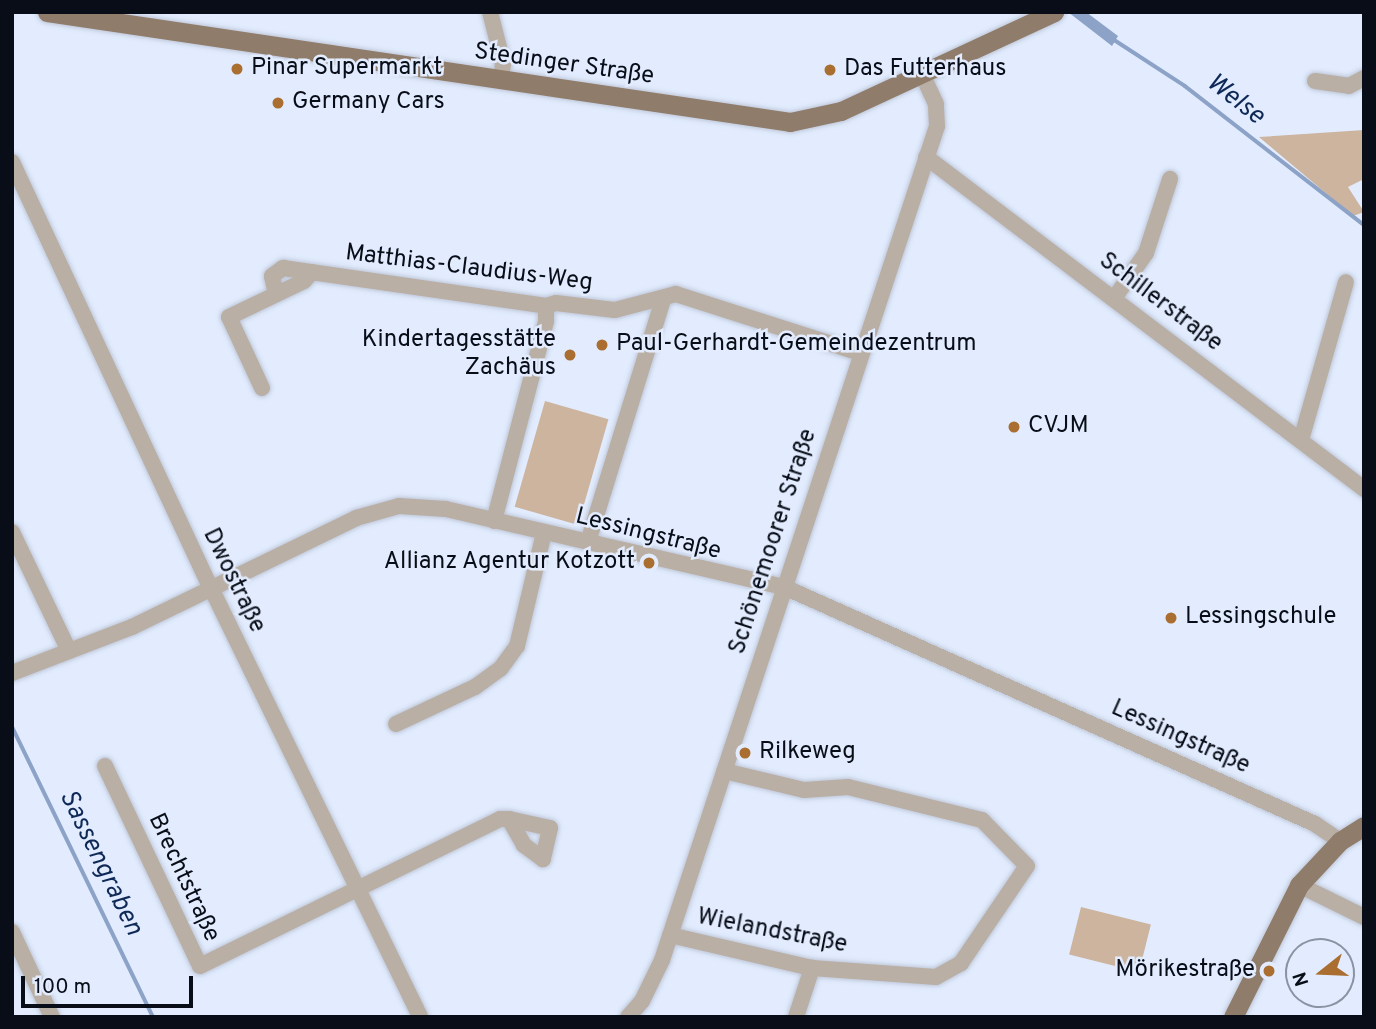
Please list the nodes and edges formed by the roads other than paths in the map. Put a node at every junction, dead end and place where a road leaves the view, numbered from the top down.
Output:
1 (47, 12) edge
2 (490, 12) edge
3 (1054, 12) edge
4 (923, 76) junction
5 (1364, 78) edge
6 (501, 81) junction
7 (1315, 81) dead end
8 (926, 157) junction
9 (12, 162) edge
10 (1170, 179) dead end
11 (312, 272) junction
12 (1346, 282) dead end
13 (276, 294) junction
14 (1115, 297) junction
15 (663, 299) junction
16 (546, 306) junction
17 (860, 353) junction
18 (262, 388) dead end
19 (1301, 440) junction
20 (1364, 489) edge
21 (495, 521) junction
22 (12, 532) edge
23 (544, 533) junction
24 (588, 542) junction
25 (784, 587) junction
26 (212, 590) junction
27 (69, 651) junction
28 (12, 673) edge
29 (397, 724) dead end
30 (105, 766) dead end
31 (724, 771) junction
32 (509, 819) dead end
33 (1364, 826) edge
34 (1340, 841) junction
35 (1299, 885) junction
36 (357, 888) junction
37 (1364, 917) edge
38 (12, 932) edge
39 (670, 935) junction
40 (812, 968) junction
41 (52, 1017) edge
42 (420, 1017) edge
43 (628, 1017) edge
44 (796, 1017) edge
45 (1233, 1017) edge

1 - 6 main road, Stedinger Straße
2 - 6 street
3 - 4 main road, Stedinger Straße
4 - 6 main road, Stedinger Straße
4 - 8 street, Schönemoorer Straße
5 - 7 street
8 - 14 street, Schillerstraße
8 - 17 street, Schönemoorer Straße
9 - 26 street, Dwostraße
10 - 14 street
11 - 13 street, Matthias-Claudius-Weg
11 - 13 street, Matthias-Claudius-Weg
11 - 16 street, Matthias-Claudius-Weg
12 - 19 street
13 - 18 street, Matthias-Claudius-Weg
14 - 19 street, Schillerstraße
15 - 16 street, Matthias-Claudius-Weg
15 - 17 street, Matthias-Claudius-Weg
15 - 24 street
16 - 21 street
17 - 25 street, Schönemoorer Straße
19 - 20 street, Schillerstraße
21 - 23 street, Lessingstraße
21 - 26 street, Lessingstraße
22 - 27 street
23 - 24 street, Lessingstraße
23 - 29 street
24 - 25 street, Lessingstraße
25 - 31 street, Schönemoorer Straße
25 - 34 street, Lessingstraße
26 - 27 street, Lessingstraße
26 - 36 street, Dwostraße
27 - 28 street, Lessingstraße
30 - 36 street, Brechtstraße
31 - 39 street, Schönemoorer Straße
31 - 40 street, Wielandstraße
32 - 36 street
33 - 34 main road
34 - 35 main road
35 - 37 street
35 - 45 main road
36 - 42 street, Dwostraße
38 - 41 street
39 - 40 street, Wielandstraße
39 - 43 street, Schönemoorer Straße
40 - 44 street

